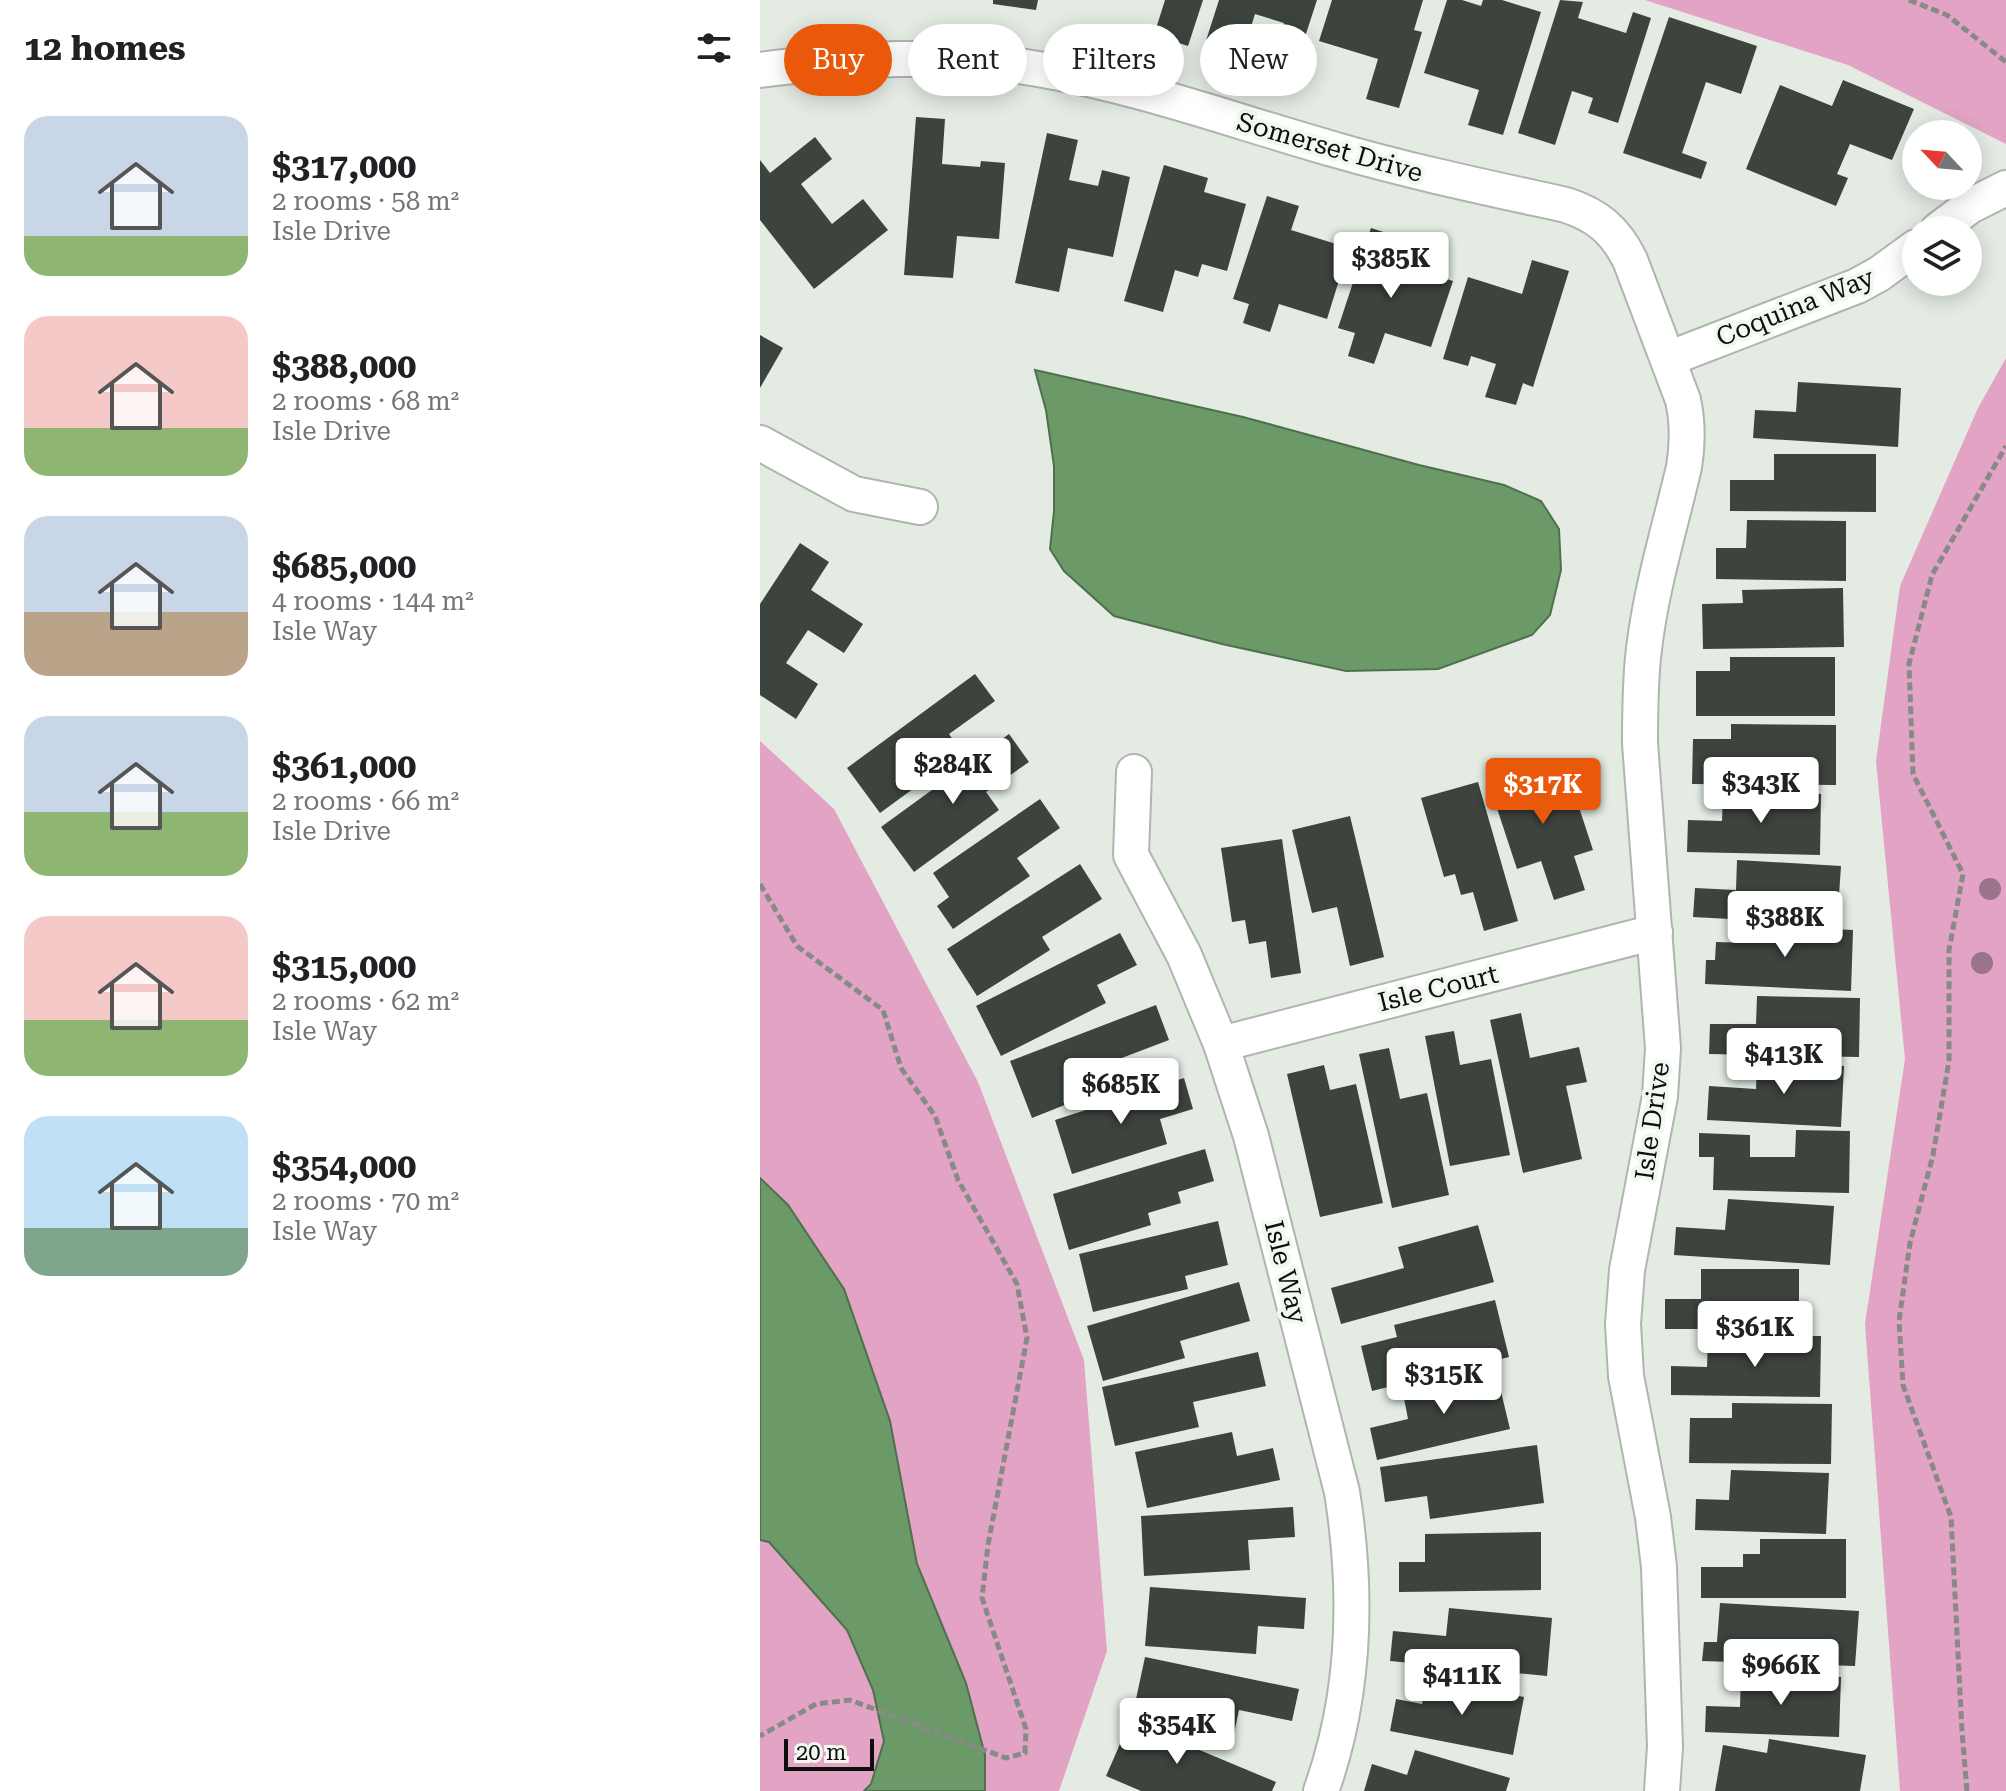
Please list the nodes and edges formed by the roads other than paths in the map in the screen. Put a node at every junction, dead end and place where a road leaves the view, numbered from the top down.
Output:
1 (760, 70) edge
2 (2006, 188) edge
3 (1957, 216) edge
4 (1902, 257) edge
5 (1668, 359) junction
6 (760, 443) edge
7 (920, 507) dead end
8 (1134, 772) dead end
9 (1655, 932) junction
10 (1221, 1044) junction
11 (1321, 1791) edge
12 (1662, 1791) edge

1 - 5 street, Somerset Drive
2 - 3 street
4 - 5 street, Coquina Way
5 - 9 street, Isle Drive
6 - 7 street
8 - 10 street, Isle Way
9 - 10 street, Isle Court
9 - 12 street, Isle Drive
10 - 11 street, Isle Way

